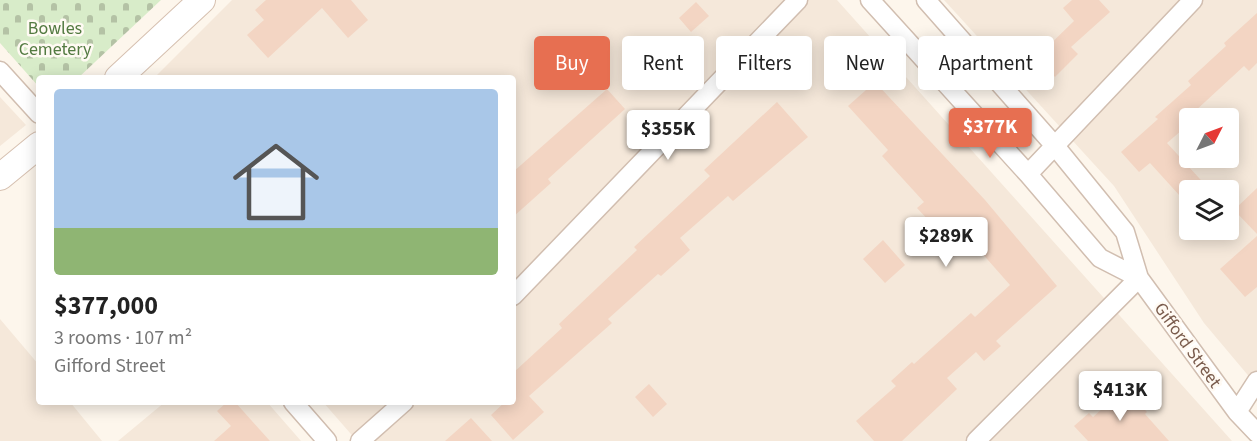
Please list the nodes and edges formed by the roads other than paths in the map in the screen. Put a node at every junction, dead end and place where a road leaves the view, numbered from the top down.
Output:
1 (201, 0) edge
2 (798, 0) edge
3 (870, 0) edge
4 (926, 0) edge
5 (1193, 0) edge
6 (0, 70) edge
7 (121, 75) edge
8 (36, 111) edge
9 (1055, 146) junction
10 (36, 148) edge
11 (1028, 174) junction
12 (0, 177) edge
13 (1139, 278) junction
14 (516, 293) edge
15 (1257, 381) edge
16 (296, 405) edge
17 (401, 405) edge
18 (1237, 412) junction
19 (1257, 433) edge
20 (327, 441) edge
21 (360, 441) edge
22 (976, 441) edge

1 - 7 main road
2 - 14 street
3 - 11 street, Gifford Street
4 - 9 street, Gifford Street
5 - 9 street
6 - 8 street
9 - 11 street
9 - 13 street, Gifford Street
10 - 12 main road
11 - 13 street, Gifford Street
13 - 18 street, Gifford Street
13 - 22 street
15 - 18 street
16 - 20 street
17 - 21 street
18 - 19 street, Gifford Street

